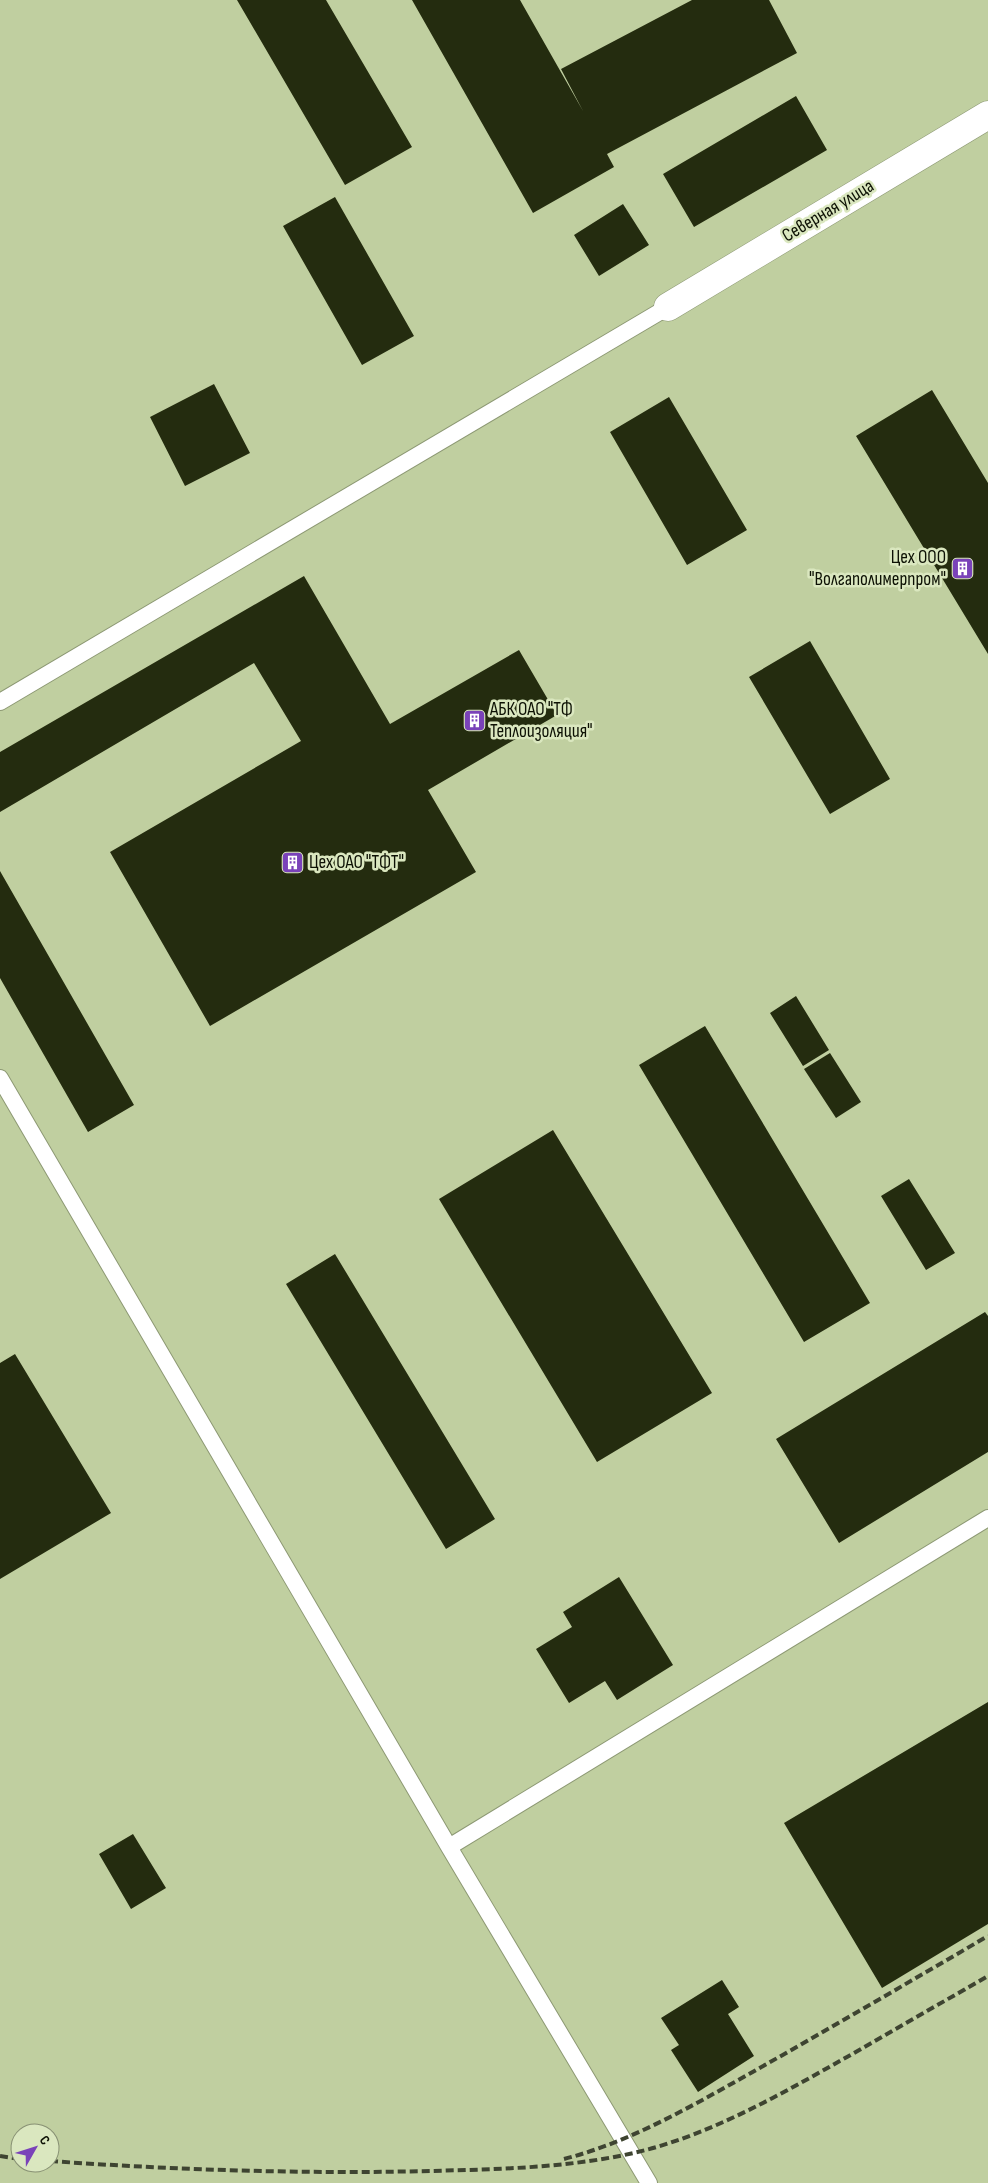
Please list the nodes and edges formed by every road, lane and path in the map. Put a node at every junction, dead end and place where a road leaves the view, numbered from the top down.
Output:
1 (988, 115) edge
2 (668, 307) joint
3 (0, 702) edge
4 (0, 1078) edge
5 (988, 1518) edge
6 (449, 1847) junction
7 (649, 2183) edge

1 - 2 street, Северная улица
2 - 3 lane
4 - 6 lane
5 - 6 lane
6 - 7 lane

